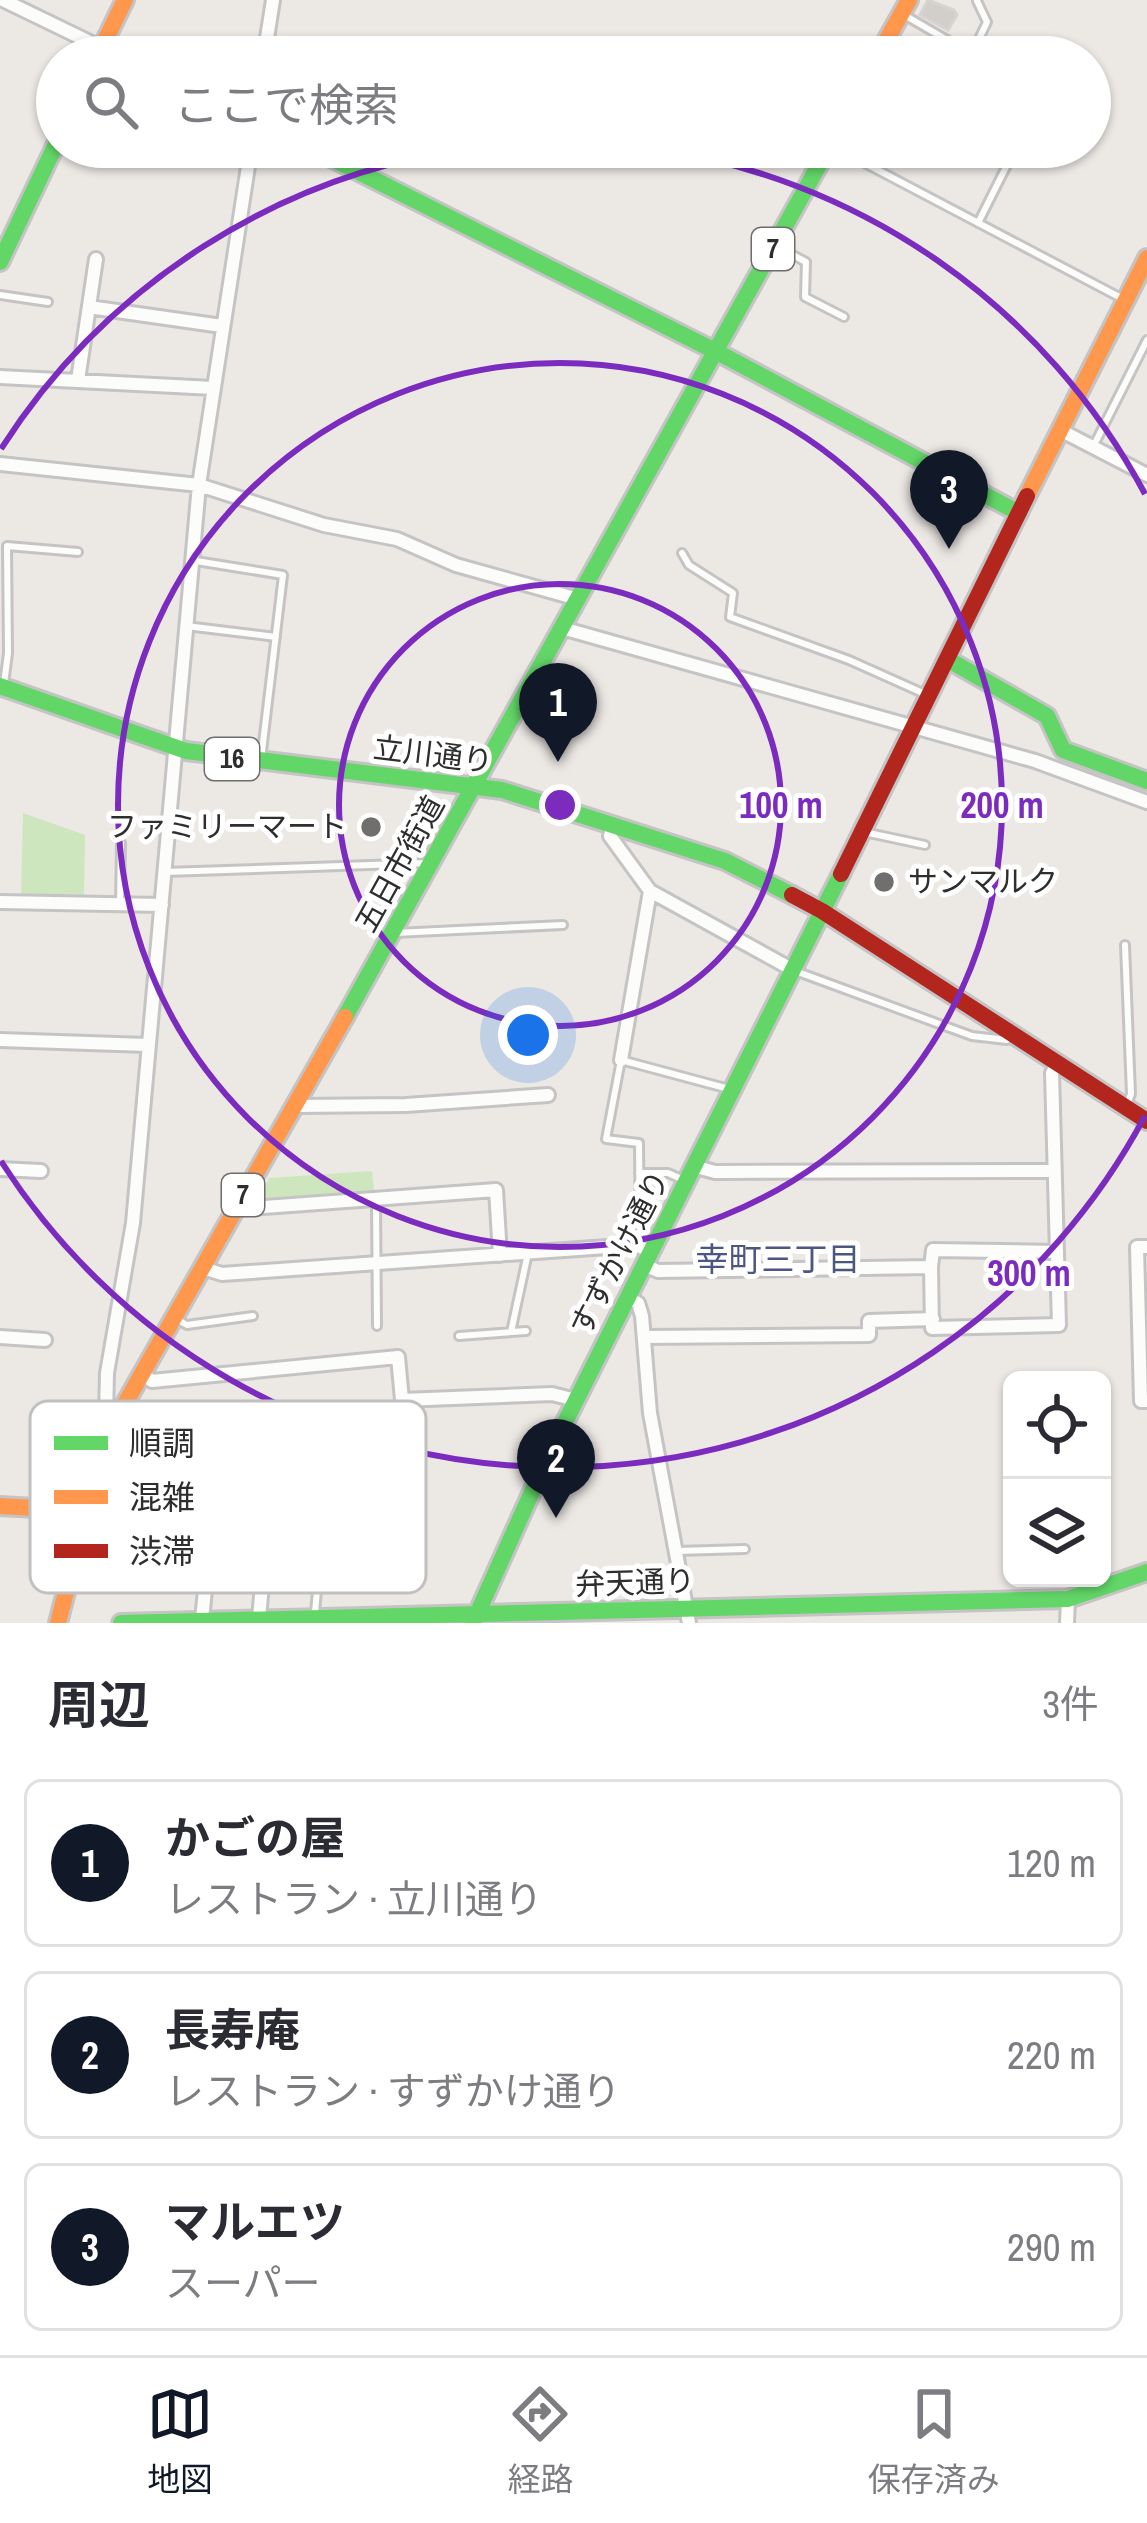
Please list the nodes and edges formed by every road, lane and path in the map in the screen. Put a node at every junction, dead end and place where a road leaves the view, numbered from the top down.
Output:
1 (124, 0) edge
2 (273, 0) edge
3 (9, 1) edge
4 (977, 1) edge
5 (905, 7) edge
6 (71, 36) edge
7 (107, 36) edge
8 (268, 36) edge
9 (889, 36) edge
10 (945, 36) edge
11 (981, 36) edge
12 (45, 168) edge
13 (248, 168) edge
14 (351, 168) edge
15 (819, 168) edge
16 (872, 168) edge
17 (1006, 168) edge
18 (979, 223) junction
19 (775, 245) junction
20 (1147, 258) edge
21 (96, 259) dead end
22 (0, 262) edge
23 (0, 295) edge
24 (1126, 301) junction
25 (48, 302) dead end
26 (89, 307) junction
27 (844, 317) dead end
28 (222, 326) junction
29 (1147, 340) edge
30 (717, 352) junction
31 (0, 377) edge
32 (79, 380) junction
33 (213, 388) junction
34 (1060, 430) junction
35 (1093, 447) junction
36 (0, 464) edge
37 (1146, 473) edge
38 (200, 485) junction
39 (1019, 513) junction
40 (78, 552) dead end
41 (682, 553) dead end
42 (192, 560) junction
43 (578, 599) junction
44 (186, 626) junction
45 (562, 628) junction
46 (276, 637) junction
47 (947, 658) junction
48 (2, 687) edge
49 (928, 696) junction
50 (911, 728) junction
51 (178, 748) junction
52 (260, 764) junction
53 (1147, 781) edge
54 (475, 787) junction
55 (1147, 802) edge
56 (613, 824) junction
57 (861, 831) junction
58 (121, 843) dead end
59 (925, 845) dead end
60 (431, 863) junction
61 (165, 872) junction
62 (650, 891) junction
63 (0, 902) edge
64 (120, 904) junction
65 (162, 905) junction
66 (822, 910) junction
67 (563, 925) dead end
68 (392, 933) junction
69 (1125, 944) dead end
70 (795, 971) junction
71 (0, 1040) edge
72 (1024, 1042) junction
73 (147, 1045) junction
74 (621, 1060) junction
75 (1058, 1063) junction
76 (731, 1090) junction
77 (548, 1095) dead end
78 (294, 1106) junction
79 (1126, 1107) junction
80 (1147, 1121) edge
81 (0, 1169) edge
82 (41, 1171) dead end
83 (1054, 1171) junction
84 (639, 1174) junction
85 (690, 1174) junction
86 (376, 1199) junction
87 (239, 1202) junction
88 (1147, 1247) edge
89 (1057, 1252) junction
90 (528, 1253) junction
91 (645, 1254) junction
92 (500, 1255) junction
93 (377, 1264) junction
94 (931, 1267) junction
95 (203, 1268) junction
96 (628, 1298) junction
97 (253, 1316) dead end
98 (175, 1318) junction
99 (933, 1318) junction
100 (377, 1326) dead end
101 (526, 1331) dead end
102 (511, 1332) junction
103 (459, 1336) dead end
104 (0, 1337) edge
105 (644, 1337) junction
106 (45, 1340) dead end
107 (142, 1374) junction
108 (576, 1400) junction
109 (105, 1401) edge
110 (127, 1401) edge
111 (1147, 1401) edge
112 (0, 1506) edge
113 (30, 1508) edge
114 (745, 1549) dead end
115 (677, 1551) junction
116 (1147, 1559) edge
117 (1147, 1572) edge
118 (66, 1593) edge
119 (205, 1593) edge
120 (261, 1593) edge
121 (316, 1593) edge
122 (1068, 1599) junction
123 (314, 1616) junction
124 (688, 1616) edge
125 (259, 1618) junction
126 (475, 1619) edge
127 (202, 1620) junction
128 (58, 1623) edge
129 (121, 1623) edge
130 (1067, 1623) edge

1 - 7 street
2 - 8 street
3 - 6 street
4 - 11 lane
5 - 9 street
5 - 10 lane
12 - 22 street
13 - 28 street
14 - 30 street
15 - 19 street, 五日市街道 / 7
16 - 18 lane
17 - 18 lane
18 - 24 lane
19 - 27 lane
19 - 30 street, 五日市街道 / 7
20 - 24 street, すずかけ通り
21 - 26 street
23 - 25 lane
24 - 34 street, すずかけ通り
26 - 28 street
26 - 32 street
28 - 33 street
29 - 35 lane
30 - 39 street
30 - 43 street, 五日市街道 / 7
31 - 32 street
32 - 33 street
33 - 38 street
34 - 35 street
34 - 39 street, すずかけ通り
35 - 37 street
36 - 38 street
38 - 42 street
38 - 43 street
39 - 47 street, すずかけ通り
40 - 48 lane
41 - 49 lane
42 - 44 street
42 - 46 lane
43 - 45 street, 五日市街道 / 7
44 - 46 lane
44 - 51 street
45 - 50 street
45 - 54 street, 五日市街道 / 7
46 - 52 lane
47 - 49 street, すずかけ通り
47 - 53 street
48 - 51 street, 立川通り / 16
49 - 50 street, すずかけ通り
50 - 55 street
50 - 57 street, すずかけ通り
51 - 52 street, 立川通り / 16
51 - 61 street
52 - 54 street, 立川通り / 16
54 - 56 street, 立川通り / 16
54 - 60 street, 五日市街道 / 7
56 - 62 street
56 - 66 street, 立川通り / 16
57 - 59 lane
57 - 66 street, すずかけ通り
58 - 64 lane
60 - 61 lane
60 - 68 street, 五日市街道 / 7
61 - 65 street
62 - 70 street
62 - 74 street
63 - 64 street
64 - 65 street
65 - 73 street
66 - 70 street, すずかけ通り
66 - 72 street, 立川通り / 16
67 - 68 lane
68 - 78 street, 五日市街道 / 7
69 - 79 lane
70 - 72 lane
70 - 76 street, すずかけ通り
71 - 73 street
72 - 75 street, 立川通り / 16
73 - 109 street
74 - 76 lane
74 - 84 lane
75 - 79 street, 立川通り / 16
75 - 83 street
76 - 85 street, すずかけ通り
77 - 78 street
78 - 87 street, 五日市街道 / 7
79 - 80 street, 立川通り / 16
81 - 82 street
83 - 85 street
83 - 89 street
84 - 85 lane
84 - 91 lane
85 - 91 street, すずかけ通り
86 - 87 street
86 - 92 street
86 - 93 lane
87 - 95 street, 五日市街道 / 7
88 - 111 street
89 - 94 street
89 - 99 street
90 - 91 street
90 - 92 street
90 - 102 lane
91 - 94 street
91 - 96 street, すずかけ通り
92 - 93 street
93 - 95 street
93 - 100 lane
94 - 99 street
95 - 98 street, 五日市街道 / 7
96 - 105 street
96 - 108 street, すずかけ通り
97 - 98 lane
98 - 107 street, 五日市街道 / 7
99 - 105 street
101 - 102 lane
102 - 103 lane
104 - 106 street
105 - 115 street
107 - 108 street
107 - 110 street, 五日市街道 / 7
108 - 126 street, すずかけ通り
112 - 113 street
114 - 115 lane
115 - 124 street
116 - 117 street
117 - 122 street, 弁天通り
118 - 128 street, 五日市街道 / 7
119 - 127 street
120 - 125 street
121 - 123 lane
122 - 124 street, 弁天通り
122 - 130 street
123 - 125 street, 弁天通り
123 - 126 street, 弁天通り
124 - 126 street, 弁天通り
125 - 127 street, 弁天通り
127 - 129 street, 弁天通り

